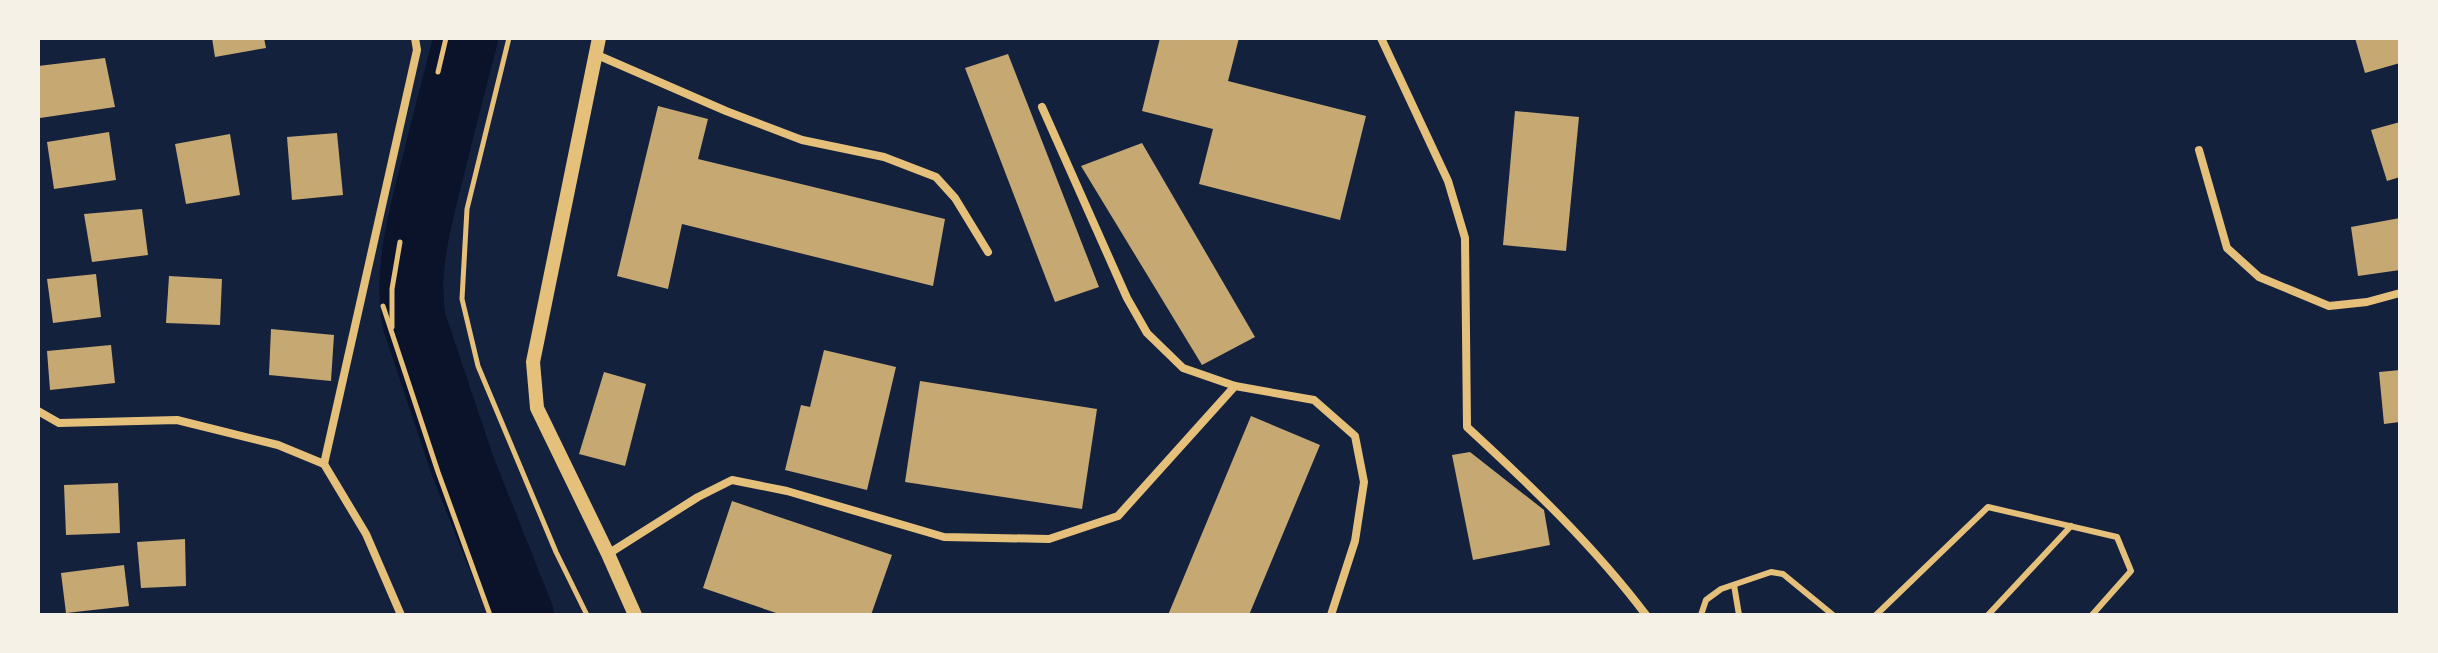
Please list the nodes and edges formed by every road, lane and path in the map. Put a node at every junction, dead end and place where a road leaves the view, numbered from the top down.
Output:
1 (415, 38) edge
2 (509, 38) edge
3 (599, 38) edge
4 (1381, 38) edge
5 (595, 54) junction
6 (1042, 107) dead end
7 (2199, 150) dead end
8 (988, 252) dead end
9 (2400, 293) edge
10 (383, 304) dead end
11 (1235, 386) junction
12 (38, 411) edge
13 (324, 464) junction
14 (2071, 526) junction
15 (608, 554) junction
16 (1734, 585) junction
17 (401, 615) edge
18 (490, 615) edge
19 (587, 615) edge
20 (635, 615) edge
21 (1331, 615) edge
22 (1646, 615) edge
23 (1701, 615) edge
24 (1739, 615) edge
25 (1833, 615) edge
26 (1876, 615) edge
27 (1988, 615) edge
28 (2092, 615) edge

1 - 13 street
2 - 19 path
3 - 5 street
4 - 22 street
5 - 8 street
5 - 15 street
6 - 11 street
7 - 9 street
10 - 18 path
11 - 15 street
11 - 21 street
12 - 13 street
13 - 17 street
14 - 26 lane
14 - 27 lane
14 - 28 lane
15 - 20 street
16 - 23 lane
16 - 24 lane
16 - 25 lane

